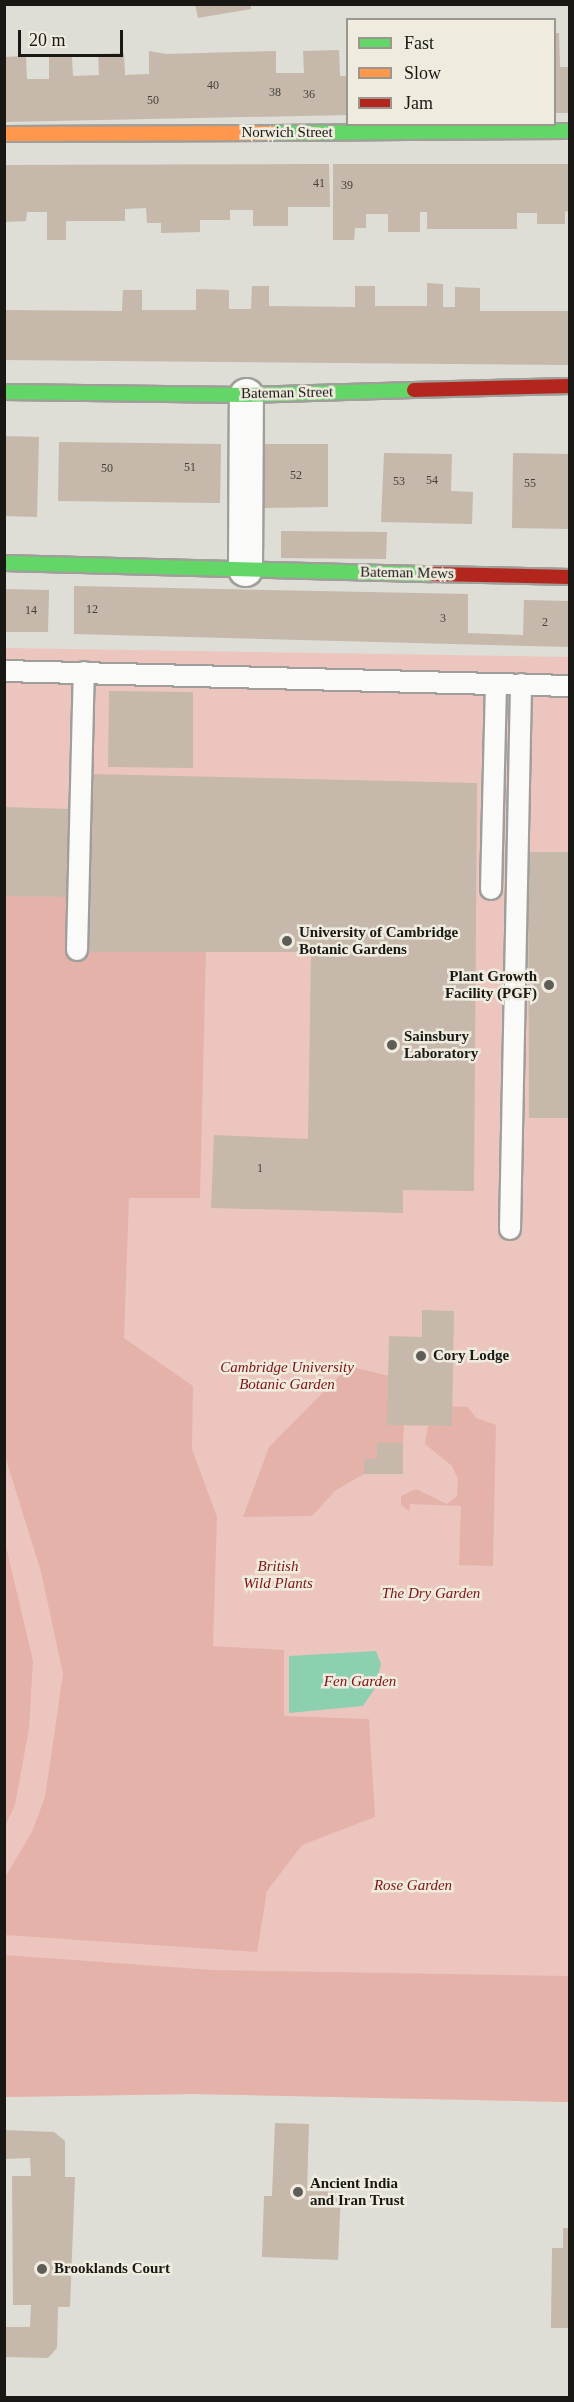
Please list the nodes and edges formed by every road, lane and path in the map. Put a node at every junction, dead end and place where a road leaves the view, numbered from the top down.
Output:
1 (570, 132) edge
2 (4, 134) edge
3 (570, 386) edge
4 (4, 392) edge
5 (246, 395) junction
6 (4, 563) edge
7 (245, 569) junction
8 (570, 577) edge
9 (4, 671) edge
10 (84, 672) junction
11 (496, 684) junction
12 (521, 684) junction
13 (570, 686) edge
14 (491, 889) dead end
15 (77, 950) dead end
16 (510, 1229) dead end

1 - 2 street, Norwich Street
3 - 5 street, Bateman Street
4 - 5 street, Bateman Street
5 - 7 street
6 - 7 street, Bateman Mews
7 - 8 street, Bateman Mews
9 - 10 lane
10 - 11 lane
10 - 15 lane
11 - 12 lane
11 - 14 lane
12 - 13 lane
12 - 16 lane

